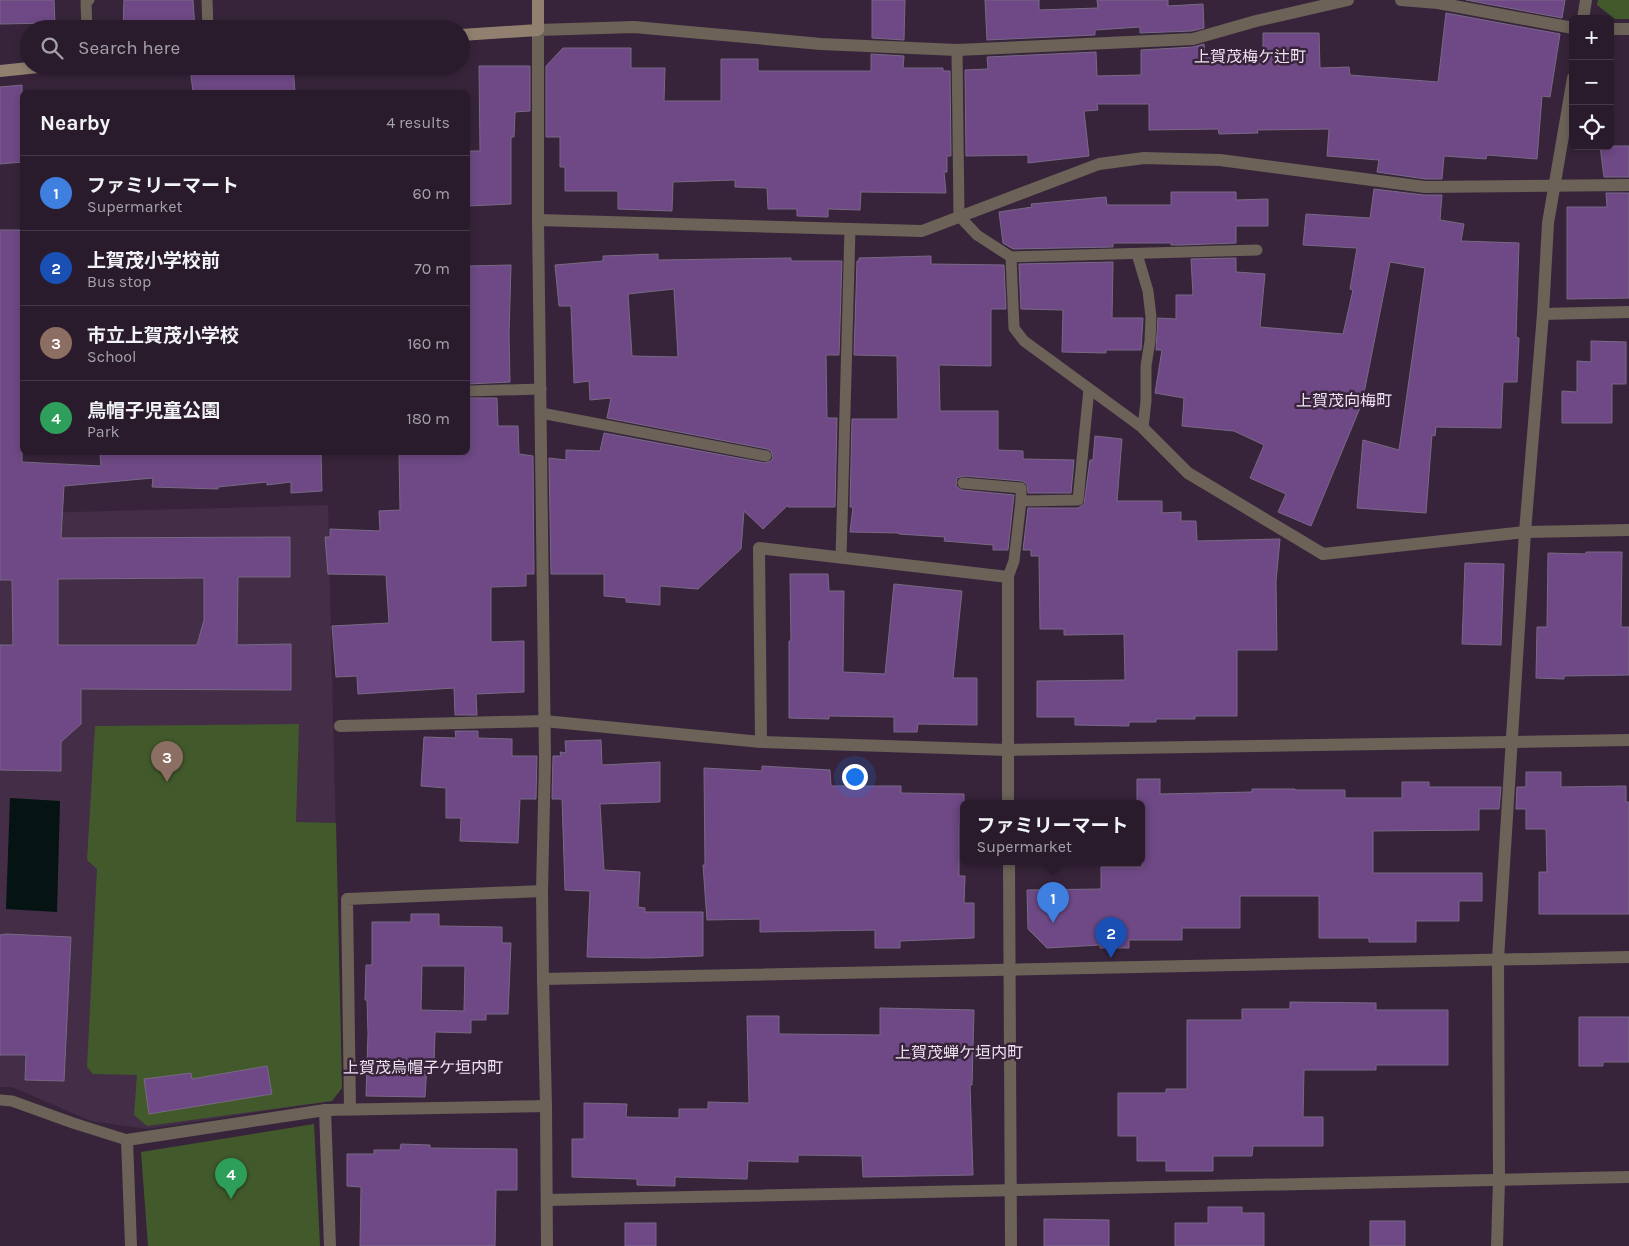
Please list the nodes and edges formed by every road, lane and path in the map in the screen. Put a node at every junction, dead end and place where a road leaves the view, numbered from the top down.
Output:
1 (89, 0) edge
2 (207, 0) edge
3 (538, 0) edge
4 (1348, 0) edge
5 (1400, 0) edge
6 (1586, 0) edge
7 (1584, 15) edge
8 (87, 20) edge
9 (208, 20) edge
10 (1569, 27) edge
11 (1614, 29) edge
12 (1629, 29) edge
13 (538, 30) junction
14 (470, 34) edge
15 (957, 50) junction
16 (20, 69) edge
17 (0, 71) edge
18 (1569, 101) edge
19 (1629, 185) edge
20 (1554, 186) junction
21 (959, 216) junction
22 (538, 220) junction
23 (850, 229) junction
24 (1257, 250) dead end
25 (1136, 254) junction
26 (1011, 257) junction
27 (1629, 312) edge
28 (1543, 314) junction
29 (1090, 388) junction
30 (470, 390) edge
31 (541, 390) junction
32 (541, 413) junction
33 (1143, 428) junction
34 (766, 456) dead end
35 (962, 483) dead end
36 (1020, 500) junction
37 (1629, 530) edge
38 (1525, 532) junction
39 (842, 558) junction
40 (1008, 577) junction
41 (544, 721) junction
42 (340, 726) dead end
43 (1629, 740) edge
44 (761, 742) junction
45 (1512, 742) junction
46 (1008, 750) junction
47 (1008, 800) edge
48 (1009, 865) edge
49 (542, 891) junction
50 (1629, 957) edge
51 (1498, 960) junction
52 (1009, 970) junction
53 (543, 979) junction
54 (0, 1100) edge
55 (546, 1106) junction
56 (350, 1109) junction
57 (325, 1110) junction
58 (128, 1140) junction
59 (1629, 1177) edge
60 (1499, 1180) junction
61 (1010, 1190) junction
62 (547, 1200) junction
63 (131, 1246) edge
64 (330, 1246) edge
65 (547, 1246) edge
66 (1011, 1246) edge
67 (1497, 1246) edge

1 - 8 lane
2 - 9 lane
3 - 13 main road
4 - 15 street
5 - 10 street
6 - 7 street
11 - 12 street
13 - 14 main road
13 - 15 street
13 - 22 street
15 - 21 lane
16 - 17 main road
18 - 20 street
19 - 20 street
20 - 21 street
20 - 28 street
21 - 23 street
21 - 26 lane
22 - 23 street
22 - 31 street
23 - 39 lane
24 - 25 lane
25 - 26 lane
25 - 33 lane
26 - 29 lane
27 - 28 street
28 - 38 street
29 - 33 lane
29 - 36 lane
30 - 31 lane
31 - 32 street
32 - 34 lane
32 - 41 street
33 - 38 street
35 - 36 lane
36 - 40 lane
37 - 38 street
38 - 45 street
39 - 40 street
39 - 44 street
40 - 46 street
41 - 42 street
41 - 44 street
41 - 49 street
43 - 45 street
44 - 46 street
45 - 46 street
45 - 51 street
46 - 47 street
48 - 52 street
49 - 53 street
49 - 56 street
50 - 51 street
51 - 52 street
51 - 60 street
52 - 53 street
52 - 61 street
53 - 55 street
54 - 58 lane
55 - 56 street
55 - 62 street
56 - 57 street
57 - 58 street
57 - 64 street
58 - 63 street
59 - 60 street
60 - 61 street
60 - 67 street
61 - 62 street
61 - 66 street
62 - 65 street

